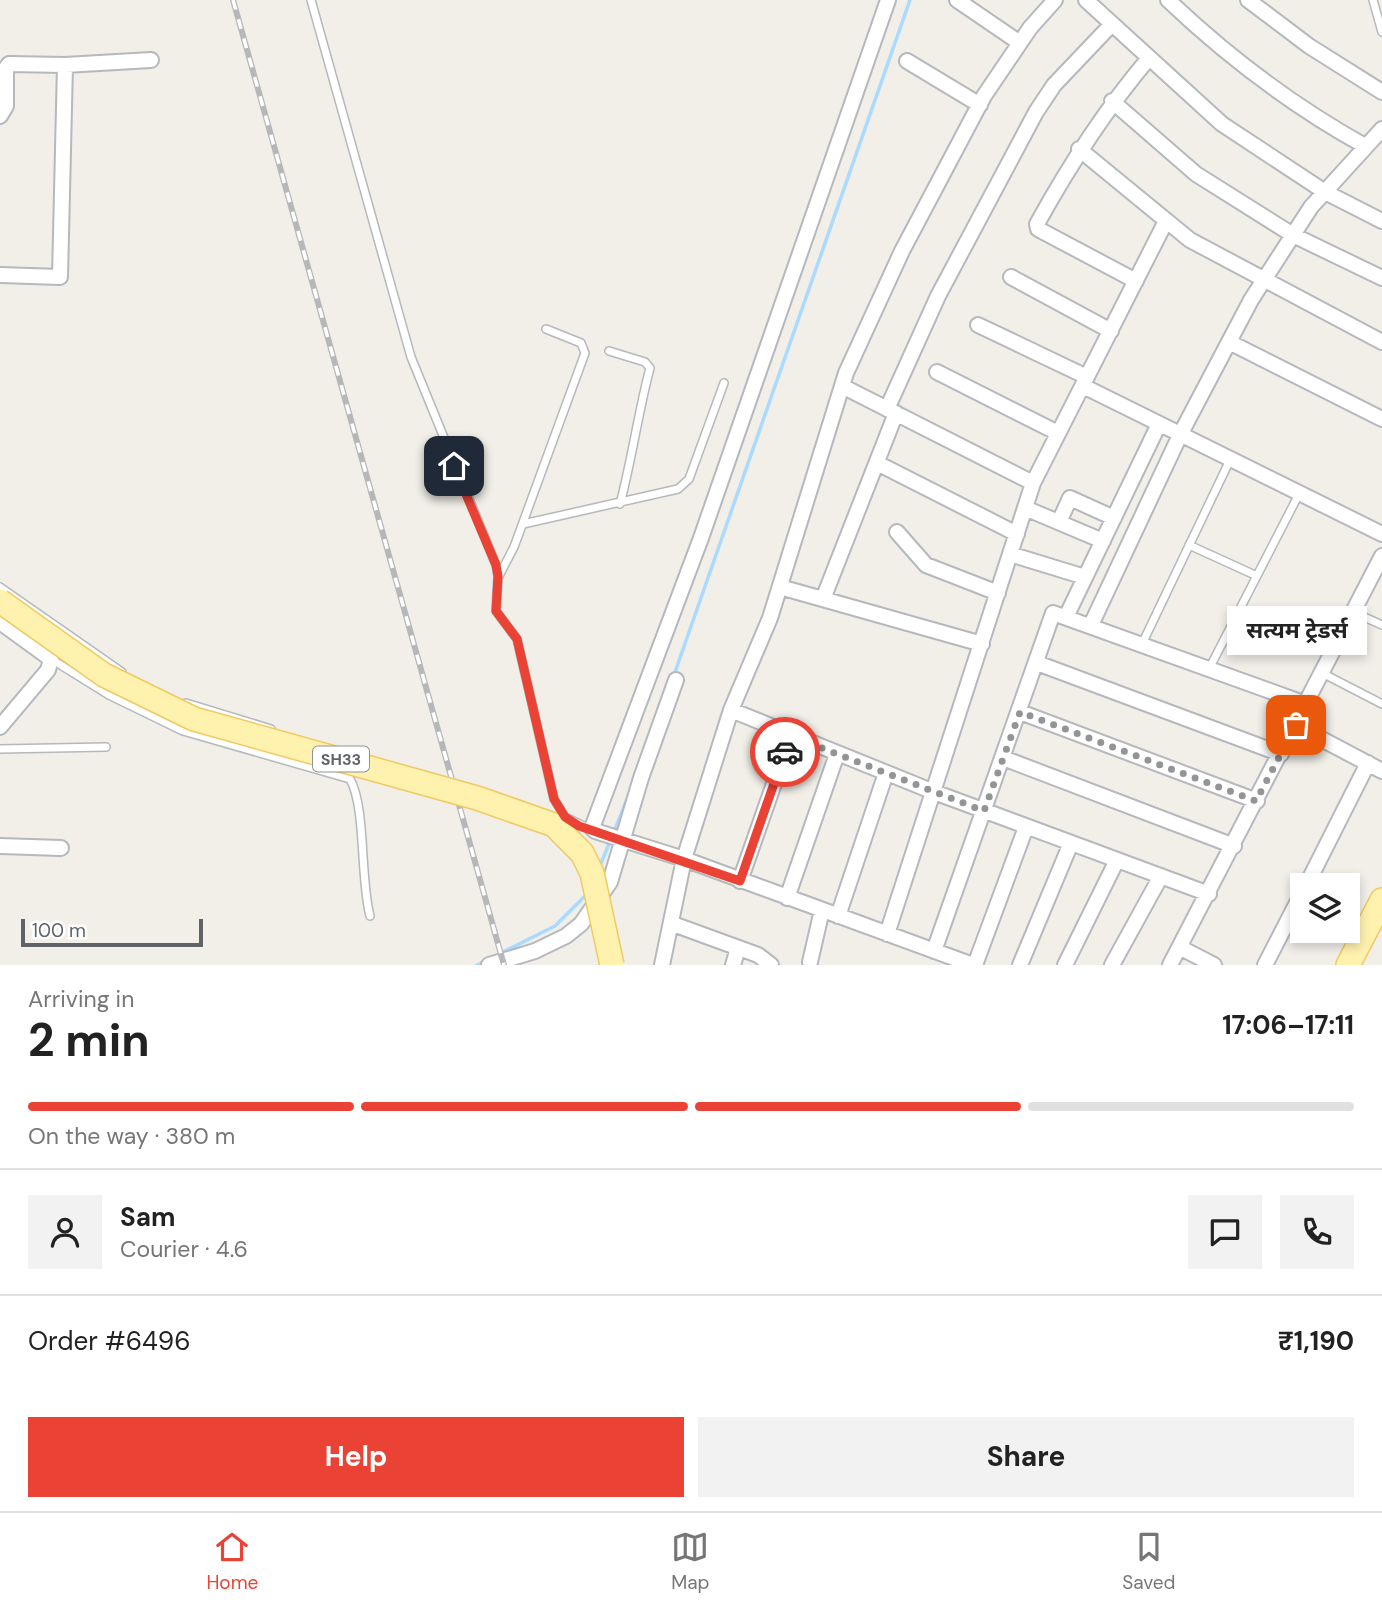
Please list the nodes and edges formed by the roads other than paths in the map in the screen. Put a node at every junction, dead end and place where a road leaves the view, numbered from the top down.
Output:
1 (311, 0) edge
2 (888, 0) edge
3 (957, 0) edge
4 (1055, 0) edge
5 (1086, 0) edge
6 (1168, 0) edge
7 (1248, 0) edge
8 (1373, 0) edge
9 (1112, 24) junction
10 (1382, 32) edge
11 (1020, 43) junction
12 (1149, 58) junction
13 (150, 60) dead end
14 (906, 61) dead end
15 (65, 65) junction
16 (1382, 92) edge
17 (1112, 101) junction
18 (980, 105) junction
19 (0, 116) edge
20 (1382, 129) edge
21 (1365, 146) junction
22 (1079, 149) junction
23 (1325, 192) junction
24 (1166, 221) junction
25 (1382, 222) edge
26 (1293, 235) junction
27 (0, 275) edge
28 (1011, 277) dead end
29 (1382, 278) edge
30 (1263, 281) junction
31 (1136, 282) junction
32 (978, 325) dead end
33 (546, 329) dead end
34 (1111, 331) junction
35 (1229, 342) junction
36 (1382, 342) edge
37 (609, 351) dead end
38 (937, 372) dead end
39 (1085, 382) junction
40 (724, 383) dead end
41 (842, 386) junction
42 (892, 411) junction
43 (1382, 419) edge
44 (1159, 424) junction
45 (1058, 433) junction
46 (1180, 435) junction
47 (1230, 460) junction
48 (877, 463) junction
49 (1033, 483) junction
50 (1300, 494) junction
51 (620, 504) junction
52 (1025, 508) junction
53 (1114, 518) junction
54 (1059, 522) junction
55 (523, 524) junction
56 (897, 532) dead end
57 (1017, 534) junction
58 (1382, 534) edge
59 (1103, 541) junction
60 (1189, 545) junction
61 (1010, 554) junction
62 (1382, 556) edge
63 (498, 576) junction
64 (1257, 576) junction
65 (1085, 578) junction
66 (0, 587) edge
67 (780, 587) junction
68 (998, 593) junction
69 (823, 599) junction
70 (0, 601) edge
71 (1353, 612) junction
72 (1066, 617) junction
73 (0, 622) edge
74 (1091, 625) junction
75 (1382, 625) edge
76 (982, 644) junction
77 (1142, 644) junction
78 (51, 659) junction
79 (1037, 663) junction
80 (1209, 669) junction
81 (1322, 673) junction
82 (676, 680) dead end
83 (166, 694) dead end
84 (176, 699) dead end
85 (1306, 704) junction
86 (1382, 704) edge
87 (731, 710) junction
88 (1020, 712) junction
89 (1296, 725) junction
90 (0, 727) edge
91 (276, 730) dead end
92 (791, 736) junction
93 (106, 747) dead end
94 (0, 749) edge
95 (837, 754) junction
96 (1281, 754) junction
97 (1003, 758) junction
98 (1368, 763) junction
99 (1382, 771) edge
100 (886, 773) junction
101 (934, 792) junction
102 (1256, 801) junction
103 (984, 811) junction
104 (1027, 827) junction
105 (608, 834) junction
106 (1071, 843) junction
107 (0, 846) edge
108 (1234, 846) junction
109 (61, 848) dead end
110 (684, 859) junction
111 (1117, 860) junction
112 (1313, 873) edge
113 (1161, 876) junction
114 (740, 881) junction
115 (1209, 894) junction
116 (788, 898) junction
117 (1382, 900) edge
118 (822, 910) junction
119 (370, 916) dead end
120 (838, 916) junction
121 (1290, 916) edge
122 (673, 924) junction
123 (887, 934) junction
124 (738, 948) junction
125 (1181, 948) junction
126 (934, 951) junction
127 (812, 964) edge
128 (489, 965) edge
129 (612, 965) edge
130 (662, 965) edge
131 (733, 965) edge
132 (771, 965) edge
133 (974, 965) edge
134 (1020, 965) edge
135 (1065, 965) edge
136 (1112, 965) edge
137 (1170, 965) edge
138 (1214, 965) edge
139 (1265, 965) edge
140 (1348, 965) edge

1 - 63 lane
2 - 105 street
3 - 11 street
4 - 11 street
5 - 9 street
6 - 21 street
7 - 16 street
8 - 10 lane
9 - 12 street
9 - 42 street
11 - 18 street
12 - 17 street
12 - 23 street
13 - 15 street
14 - 18 street
15 - 19 street
15 - 27 street
17 - 22 street
17 - 26 street
18 - 41 street
20 - 21 street
21 - 23 street
22 - 24 street
22 - 31 street
23 - 25 street
23 - 26 street
24 - 30 street
24 - 31 street
26 - 29 street
26 - 30 street
28 - 34 street
30 - 35 street
30 - 36 street
31 - 34 street
32 - 39 street
33 - 55 lane
34 - 39 street
35 - 43 street
35 - 46 street
37 - 51 lane
38 - 45 street
39 - 44 street
39 - 45 street
40 - 51 lane
41 - 42 street
41 - 67 street
42 - 48 street
42 - 49 street
44 - 46 street
44 - 53 street
45 - 49 street
46 - 47 street
46 - 74 street
47 - 50 street
47 - 60 lane
48 - 57 street
48 - 69 street
49 - 52 street
50 - 58 street
50 - 64 lane
51 - 55 lane
52 - 54 street
52 - 57 street
53 - 54 street
53 - 59 street
54 - 59 street
55 - 63 lane
56 - 68 street
57 - 61 street
59 - 65 street
60 - 64 lane
60 - 77 lane
61 - 65 street
61 - 68 street
62 - 71 street
63 - 105 lane
64 - 80 lane
65 - 72 street
66 - 83 lane
67 - 69 street
67 - 87 street
68 - 76 street
69 - 76 street
70 - 129 main road, SH33, bridge
71 - 75 lane
71 - 81 street
72 - 74 street
72 - 79 street
73 - 78 street
74 - 77 street
76 - 101 street
77 - 80 street
78 - 90 street
78 - 119 lane
79 - 88 street
79 - 96 street
80 - 85 street
81 - 85 street
81 - 86 lane
82 - 105 street
84 - 91 lane
85 - 89 street
87 - 92 street
87 - 110 street
88 - 97 street
88 - 102 street
89 - 96 street
89 - 98 street
92 - 95 street
92 - 114 street
93 - 94 lane
95 - 100 street
95 - 116 street
96 - 102 street
97 - 103 street
97 - 108 street
98 - 99 street
98 - 112 street
100 - 101 street
100 - 120 street
101 - 103 street
101 - 123 street
102 - 108 street
103 - 104 street
103 - 126 street
104 - 106 street
104 - 133 street
105 - 110 street
105 - 128 street
106 - 111 street
106 - 134 street
107 - 109 street
108 - 115 street
110 - 114 street
110 - 122 street
111 - 113 street
111 - 135 street
113 - 115 street
113 - 136 street
114 - 116 street
115 - 125 street
116 - 118 street
117 - 140 main road
118 - 120 street
118 - 127 street
120 - 123 street
121 - 139 street
122 - 124 street
122 - 130 street
123 - 126 street
124 - 131 street
124 - 132 street
125 - 137 street
125 - 138 street
126 - 133 street

